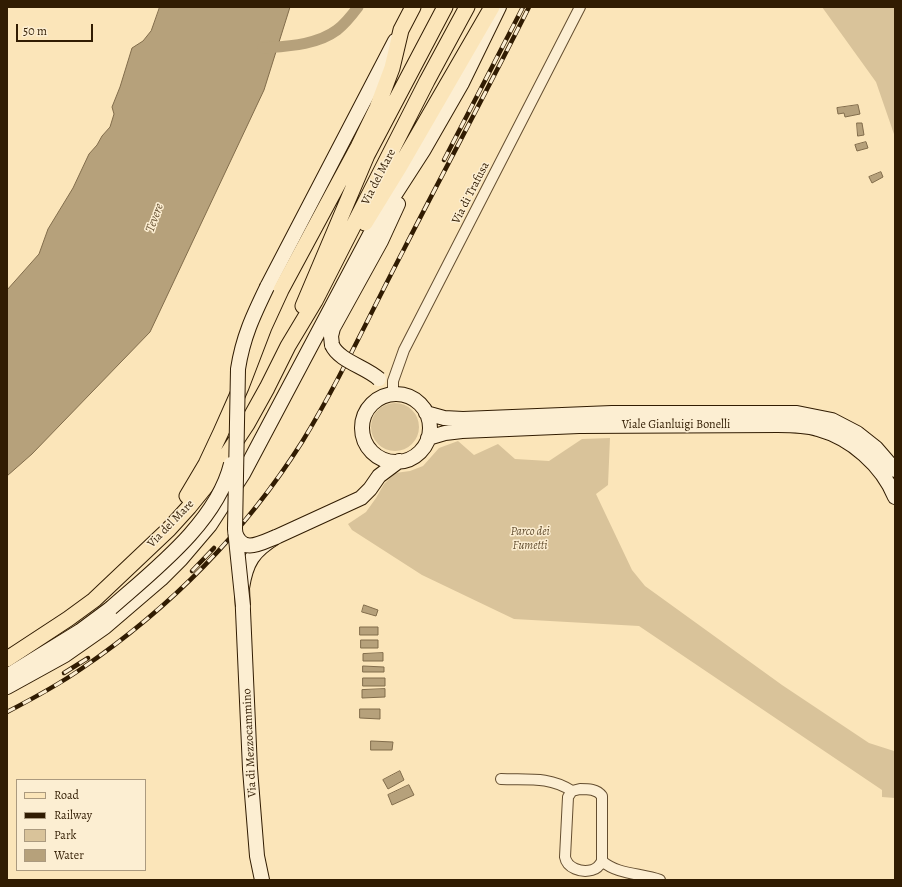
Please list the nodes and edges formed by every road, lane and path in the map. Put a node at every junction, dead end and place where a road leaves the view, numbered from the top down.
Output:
1 (413, 7) edge
2 (445, 7) edge
3 (467, 7) edge
4 (492, 7) edge
5 (499, 7) edge
6 (580, 7) edge
7 (401, 30) junction
8 (423, 151) junction
9 (315, 301) junction
10 (288, 346) junction
11 (391, 394) junction
12 (426, 413) junction
13 (236, 436) junction
14 (428, 438) junction
15 (400, 461) junction
16 (895, 470) edge
17 (895, 497) edge
18 (235, 529) junction
19 (276, 537) junction
20 (155, 542) junction
21 (243, 606) junction
22 (7, 659) edge
23 (7, 676) edge
24 (7, 687) edge
25 (501, 779) dead end
26 (572, 792) junction
27 (602, 861) junction
28 (592, 871) junction
29 (620, 871) junction
30 (262, 880) edge
31 (660, 880) edge

1 - 7 main road
2 - 10 main road, Via del Mare
3 - 9 main road, Via del Mare
4 - 9 main road
5 - 8 main road
6 - 11 street, Via di Trafusa
7 - 13 main road, bridge
7 - 20 main road
8 - 11 main road, bridge
8 - 24 main road
9 - 10 main road, Via del Mare
10 - 20 main road, Via del Mare
11 - 12 main road
11 - 15 main road
12 - 14 main road
12 - 16 main road, Viale Gianluigi Bonelli
13 - 18 main road, bridge
13 - 23 main road, bridge
14 - 15 main road
14 - 17 main road, Viale Gianluigi Bonelli
15 - 19 main road, Via di Mezzocammino
18 - 19 main road, Via di Mezzocammino, bridge
18 - 21 main road, Via di Mezzocammino, bridge
19 - 21 main road, Via di Mezzocammino, bridge
20 - 22 main road, Via del Mare
21 - 30 main road, Via di Mezzocammino
25 - 26 street
26 - 27 street
26 - 28 street
27 - 28 street
27 - 29 street
28 - 29 street
29 - 31 street

